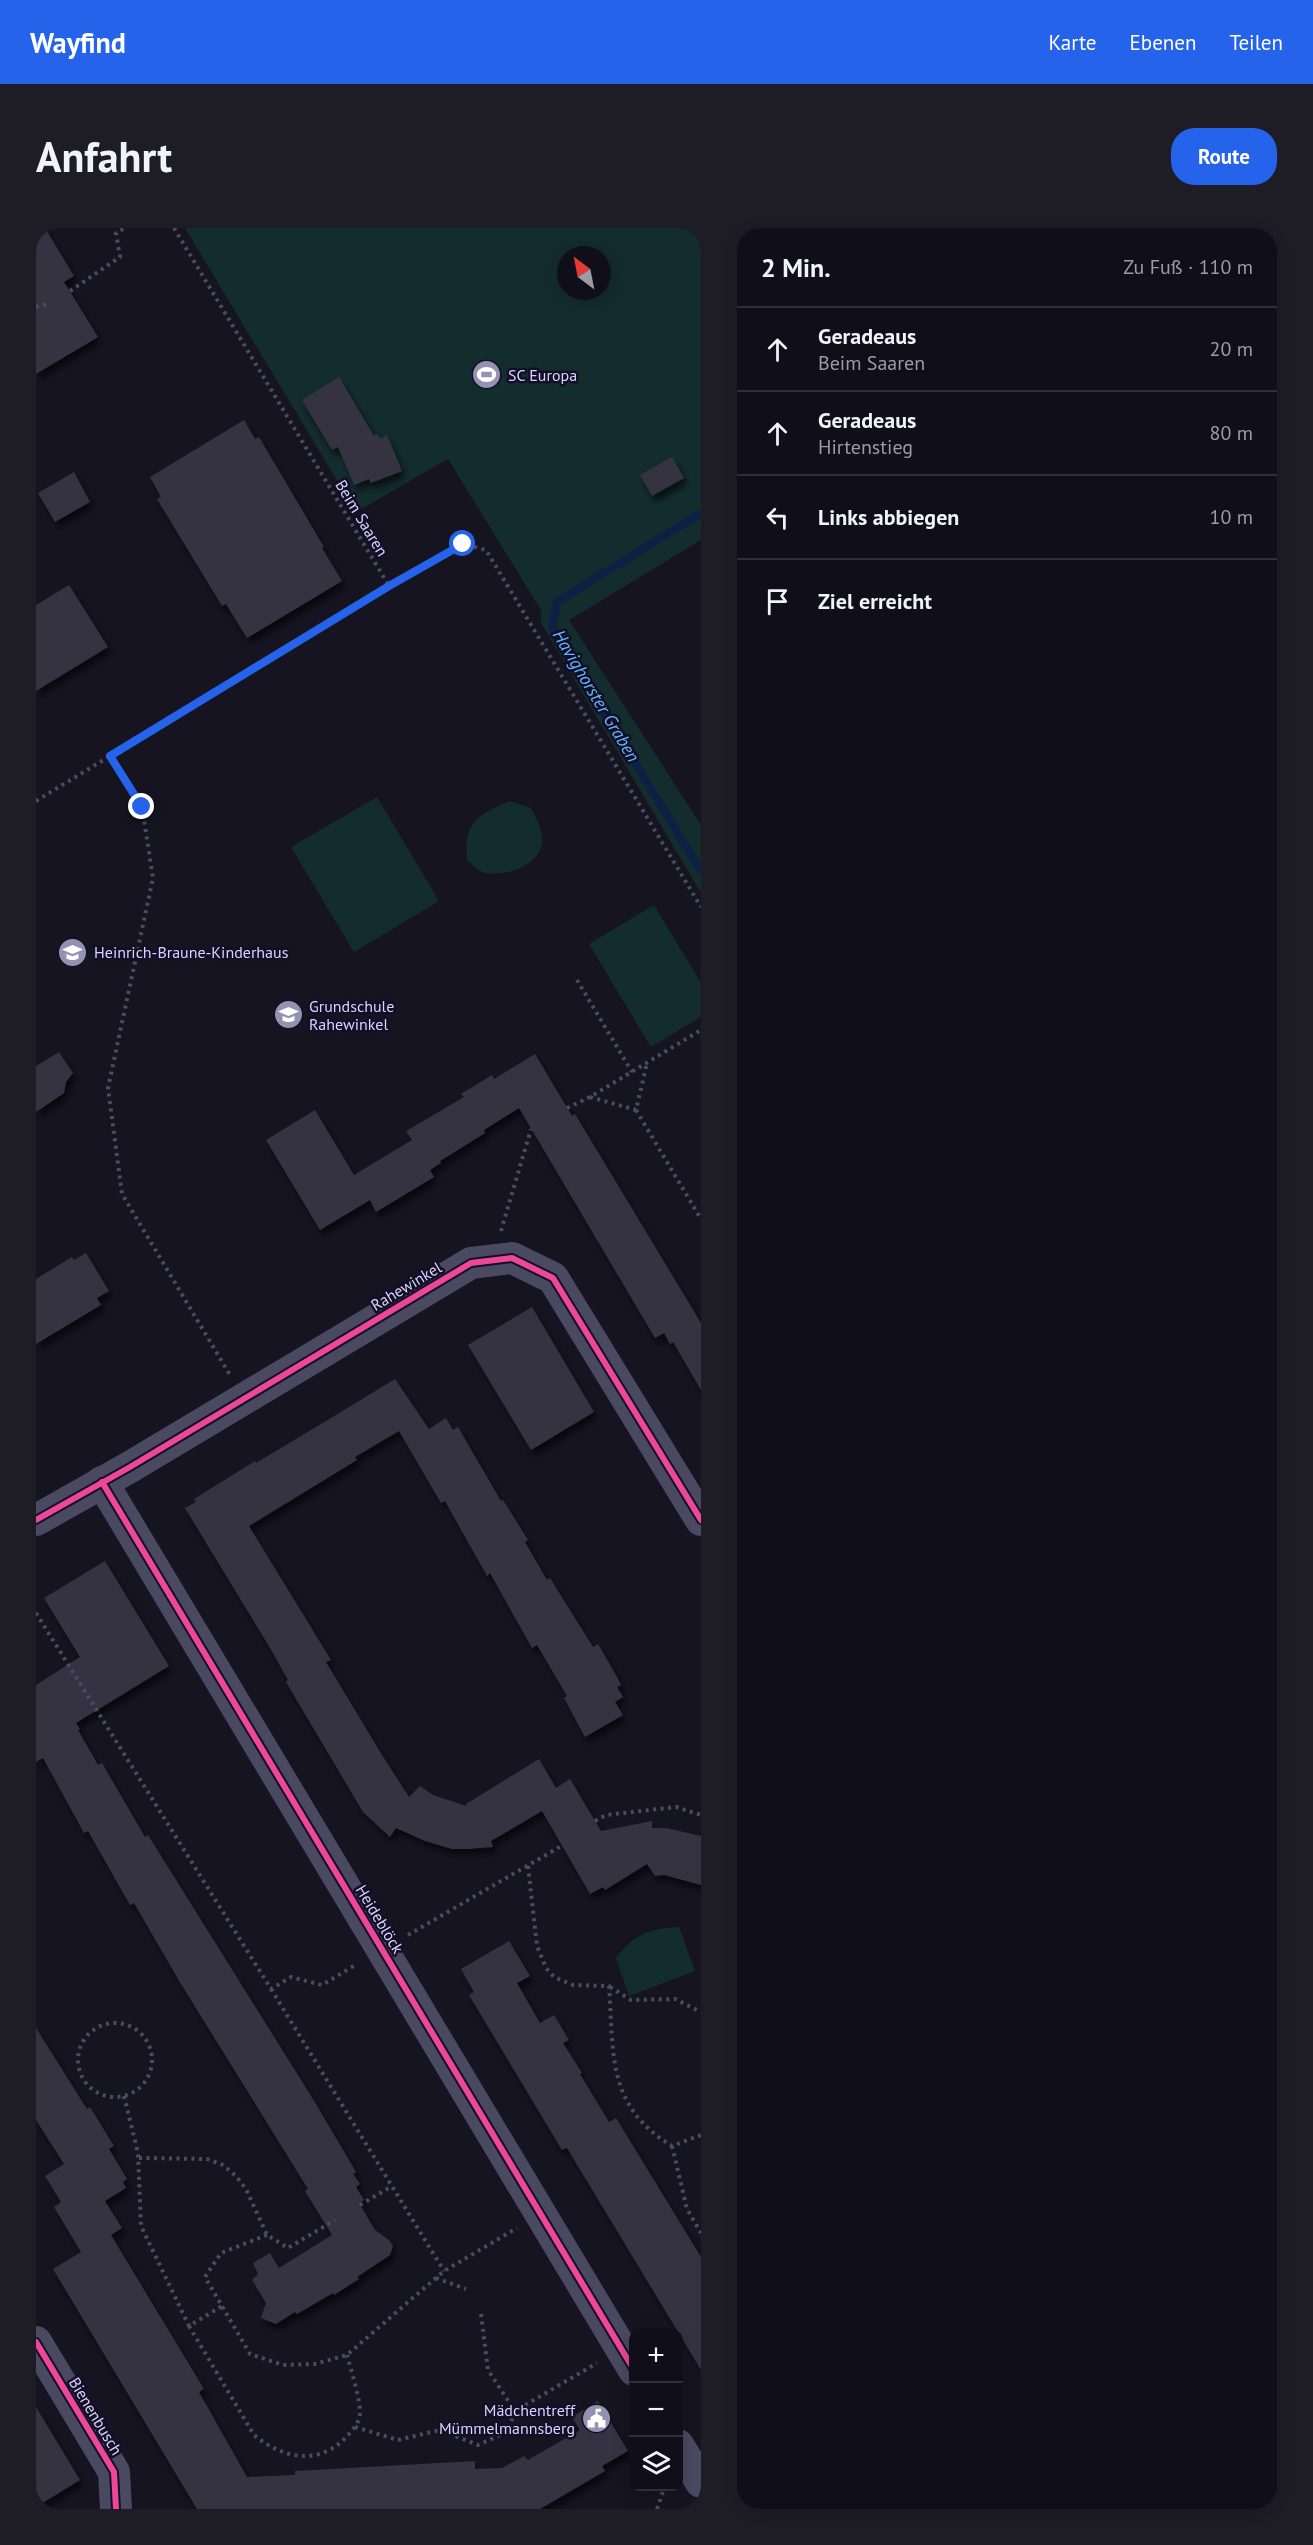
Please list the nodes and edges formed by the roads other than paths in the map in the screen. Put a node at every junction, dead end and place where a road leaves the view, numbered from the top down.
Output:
1 (102, 1482) junction
2 (36, 1520) edge
3 (701, 1520) edge
4 (36, 2343) edge
5 (627, 2359) edge
6 (683, 2453) edge
7 (701, 2482) edge
8 (116, 2509) edge

1 - 2 street, Rahewinkel
1 - 3 street, Rahewinkel
1 - 5 street, Heideblöck
4 - 8 street, Bienenbusch
6 - 7 street

